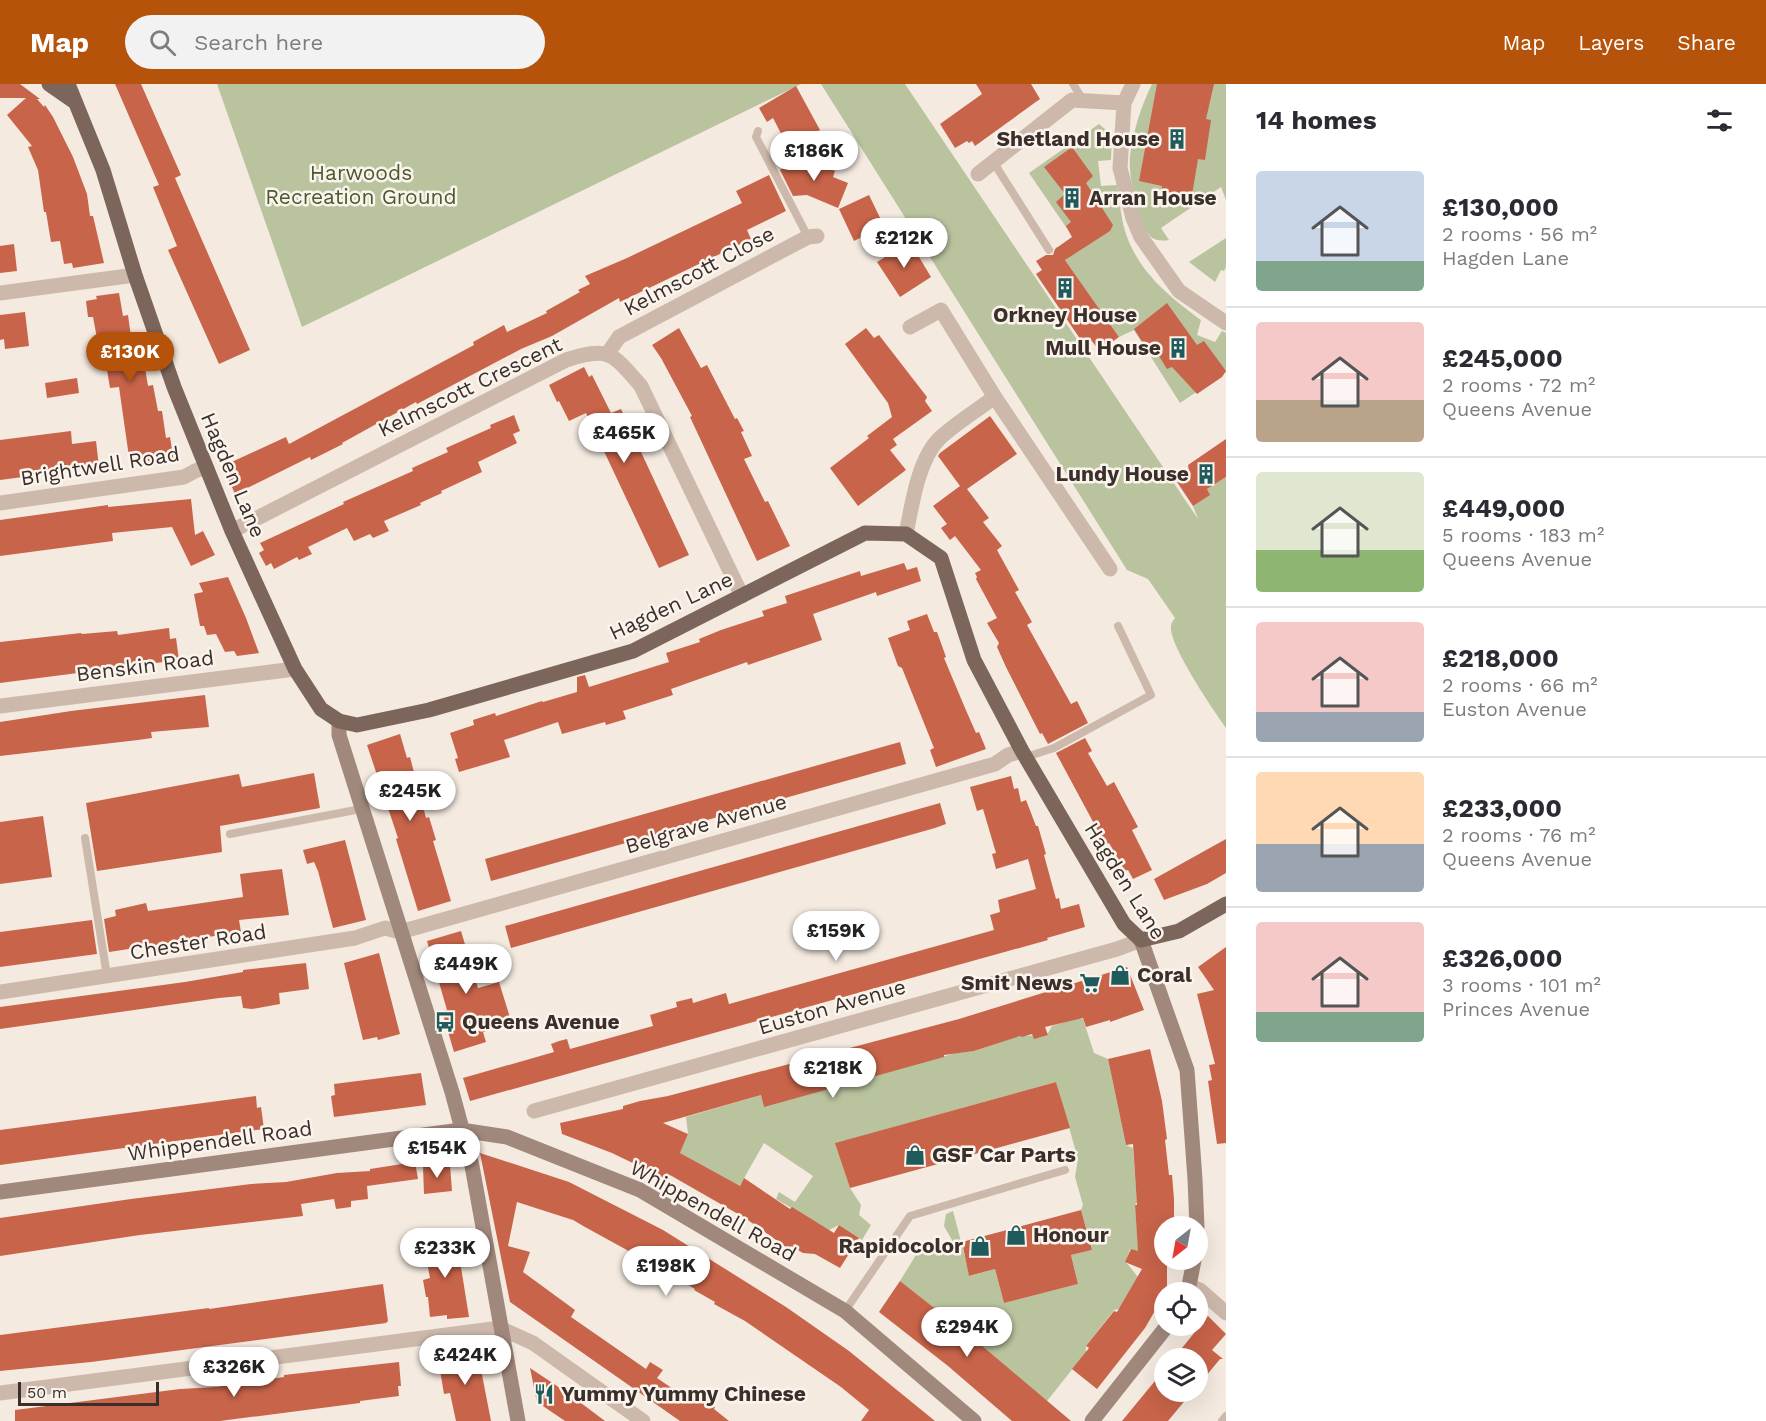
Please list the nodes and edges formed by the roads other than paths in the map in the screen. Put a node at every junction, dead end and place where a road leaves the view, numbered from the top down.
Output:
1 (49, 84) edge
2 (68, 84) edge
3 (1073, 84) edge
4 (1133, 84) edge
5 (1084, 101) junction
6 (75, 102) junction
7 (1124, 102) junction
8 (758, 131) dead end
9 (994, 163) junction
10 (978, 174) dead end
11 (813, 236) joint
12 (1049, 250) dead end
13 (135, 275) junction
14 (0, 293) edge
15 (1226, 323) edge
16 (910, 327) dead end
17 (608, 353) junction
18 (996, 399) junction
19 (206, 467) junction
20 (0, 503) edge
21 (232, 531) junction
22 (906, 534) junction
23 (1110, 569) dead end
24 (742, 596) junction
25 (1118, 626) dead end
26 (295, 669) junction
27 (0, 706) edge
28 (339, 721) junction
29 (1024, 754) junction
30 (361, 809) junction
31 (230, 834) dead end
32 (85, 838) dead end
33 (1226, 904) edge
34 (400, 932) junction
35 (1141, 940) junction
36 (107, 977) junction
37 (0, 992) edge
38 (534, 1111) dead end
39 (461, 1130) junction
40 (1065, 1170) dead end
41 (0, 1192) edge
42 (1197, 1216) edge
43 (1208, 1297) edge
44 (845, 1311) junction
45 (1226, 1313) edge
46 (500, 1328) junction
47 (1159, 1336) edge
48 (0, 1393) edge
49 (1226, 1416) edge
50 (518, 1421) edge
51 (643, 1421) edge
52 (974, 1421) edge
53 (1092, 1421) edge
54 (1222, 1421) edge

1 - 6 main road
2 - 6 main road, Hagden Lane
3 - 5 lane
4 - 7 street
5 - 7 street
5 - 9 street
6 - 13 main road, Hagden Lane
7 - 15 street
8 - 11 lane
9 - 10 street
9 - 12 lane
11 - 17 street, Kelmscott Close
13 - 14 street
13 - 19 main road, Hagden Lane
16 - 18 street
17 - 21 street, Kelmscott Crescent
17 - 24 street
18 - 22 street
18 - 23 street
19 - 20 street, Brightwell Road
19 - 21 main road, Hagden Lane
21 - 26 main road, Hagden Lane
22 - 24 main road, Hagden Lane
22 - 29 main road, Hagden Lane
24 - 28 main road, Hagden Lane
25 - 29 lane
26 - 27 street, Benskin Road
26 - 28 main road, Hagden Lane
28 - 30 street
29 - 34 street, Belgrave Avenue
29 - 35 main road, Hagden Lane
30 - 31 lane
30 - 34 street
32 - 36 lane
33 - 35 main road
34 - 36 street, Chester Road
34 - 39 street
35 - 38 street, Euston Avenue
35 - 42 street, Hagden Lane
36 - 37 street, Chester Road
39 - 41 street, Whippendell Road
39 - 44 street, Whippendell Road
39 - 46 street
40 - 44 lane
43 - 45 street
44 - 52 street, Whippendell Road
46 - 48 street
46 - 50 street
46 - 51 street
47 - 53 street
49 - 54 lane

